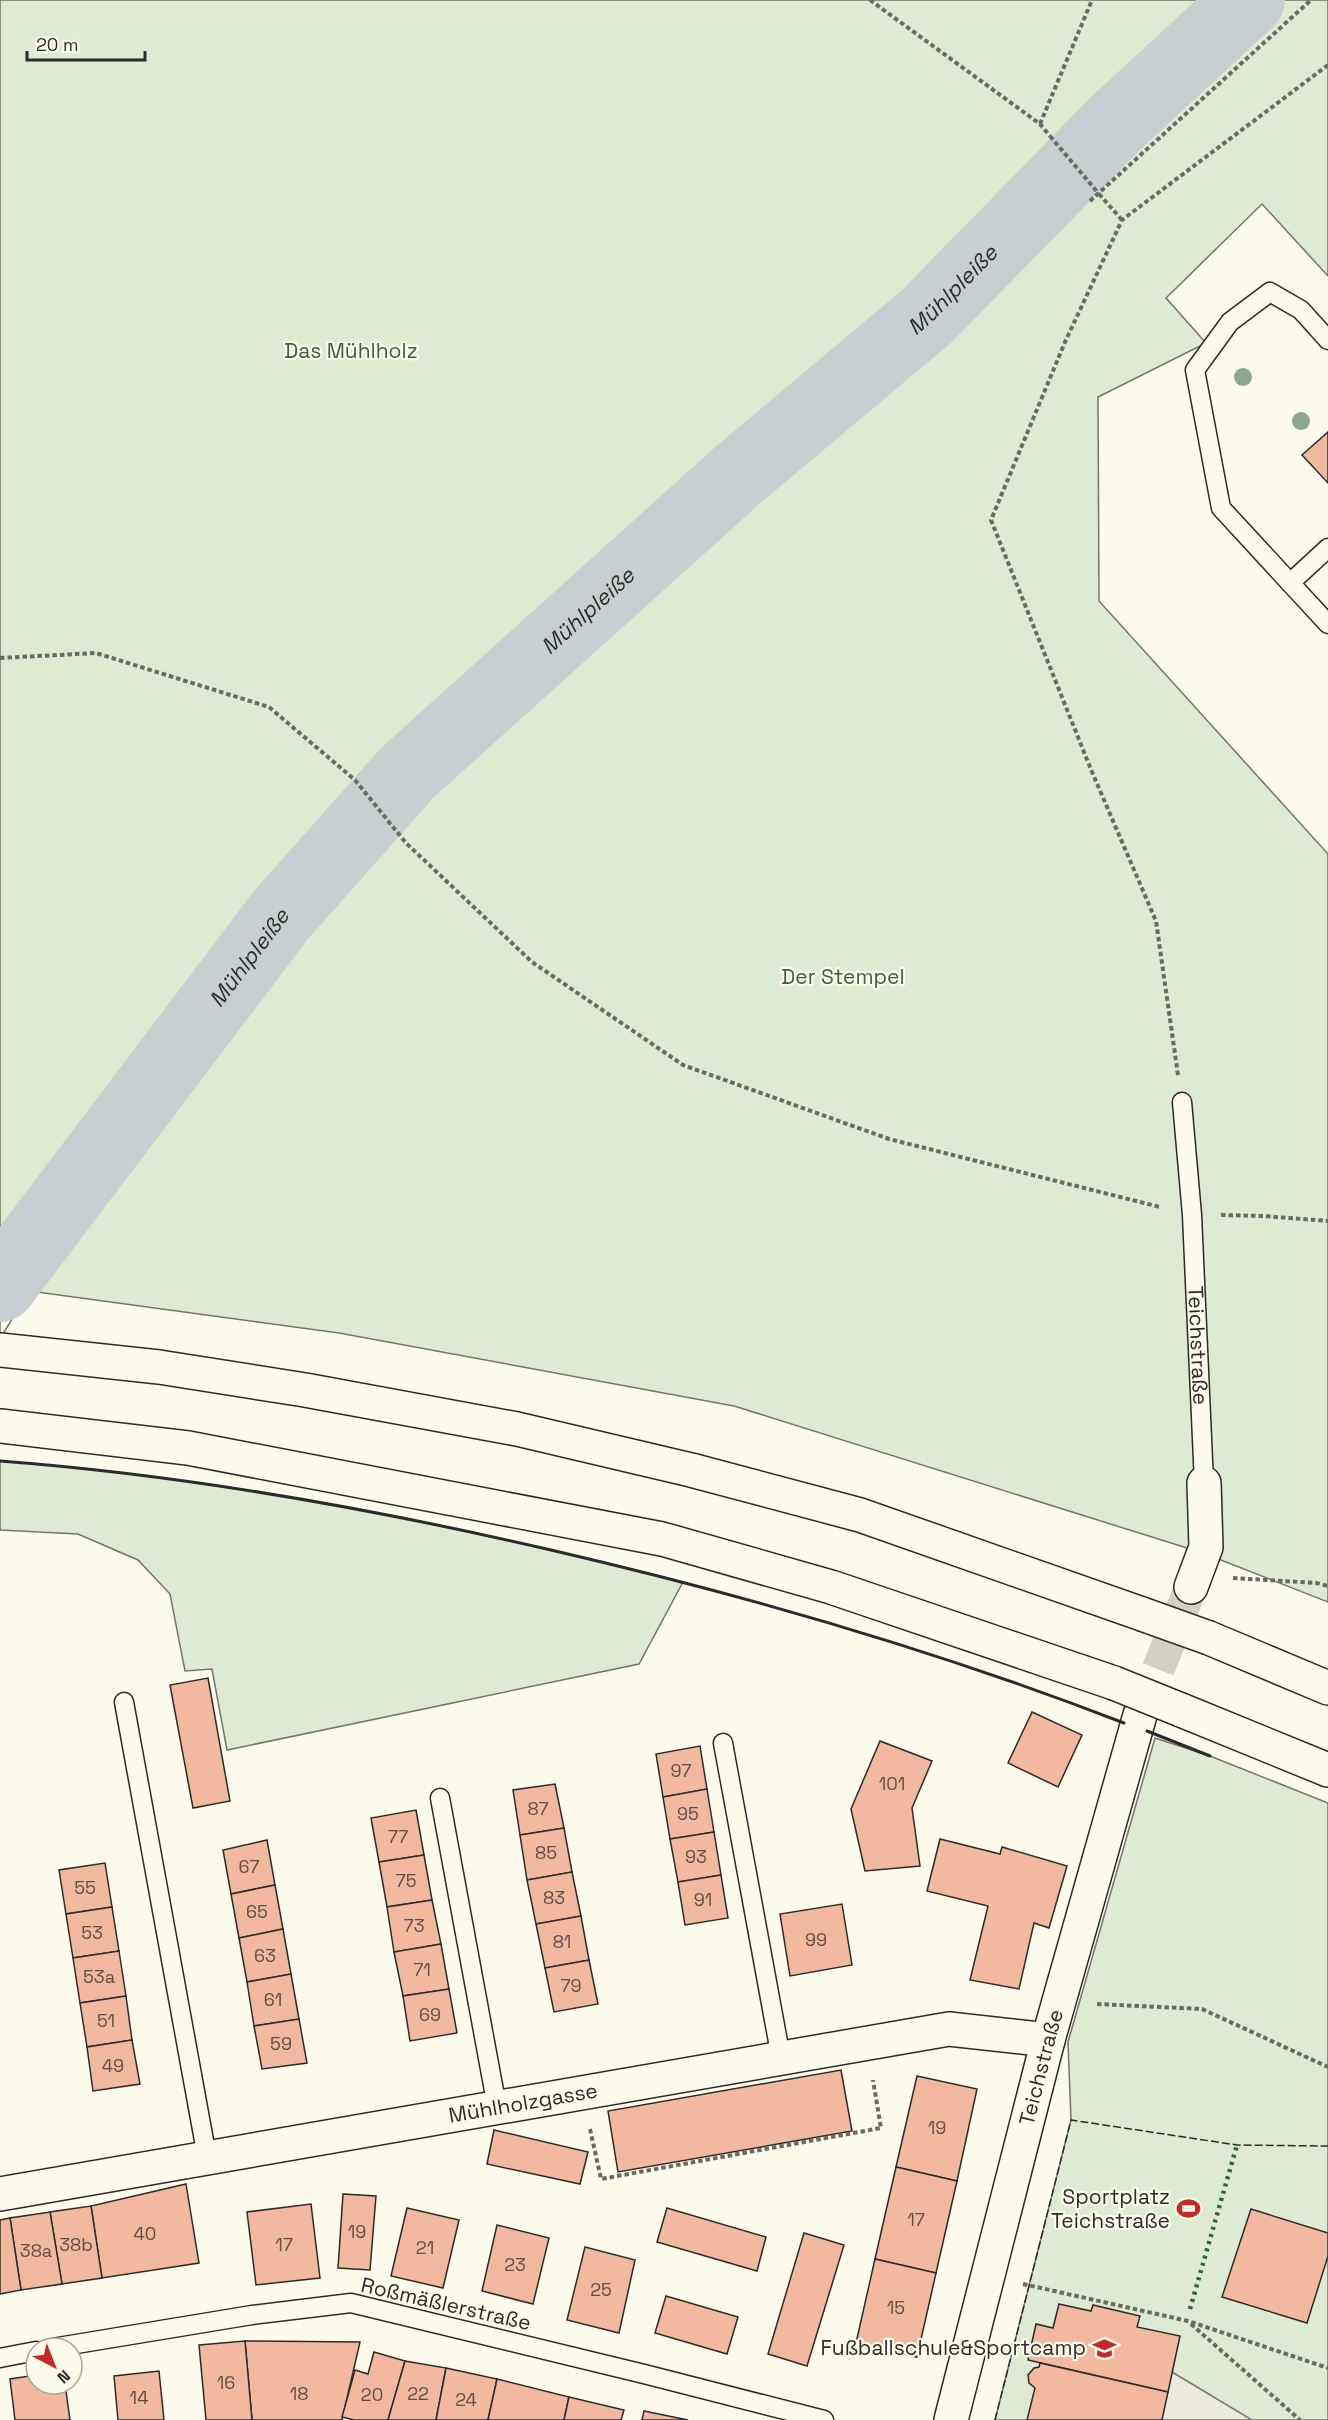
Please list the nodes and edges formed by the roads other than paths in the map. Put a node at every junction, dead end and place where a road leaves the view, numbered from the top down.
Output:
1 (1328, 340) edge
2 (1328, 548) edge
3 (1290, 583) junction
4 (1328, 624) edge
5 (1182, 1102) road end
6 (15, 1351) edge
7 (0, 1426) edge
8 (1204, 1483) joint
9 (1194, 1581) tunnel mouth
10 (1328, 1688) edge
11 (124, 1702) dead end
12 (1140, 1715) tunnel mouth
13 (723, 1743) dead end
14 (1328, 1770) edge
15 (440, 1798) dead end
16 (1048, 2040) junction
17 (781, 2058) junction
18 (497, 2107) junction
19 (207, 2157) junction
20 (0, 2194) edge
21 (84, 2343) edge
22 (24, 2353) edge
23 (0, 2358) edge
24 (824, 2420) edge
25 (951, 2420) edge

1 - 3 lane
2 - 3 lane
3 - 4 lane
5 - 8 lane, Teichstraße
6 - 10 main road, bridge
7 - 14 main road, bridge
8 - 9 main road, Teichstraße
11 - 19 lane
12 - 16 main road, Teichstraße
13 - 17 lane
15 - 18 lane
16 - 17 main road, Mühlholzgasse
16 - 25 main road, Teichstraße
17 - 18 main road, Mühlholzgasse
18 - 19 main road, Mühlholzgasse
19 - 20 main road, Mühlholzgasse
21 - 24 lane, Roßmäßlerstraße
22 - 23 lane

